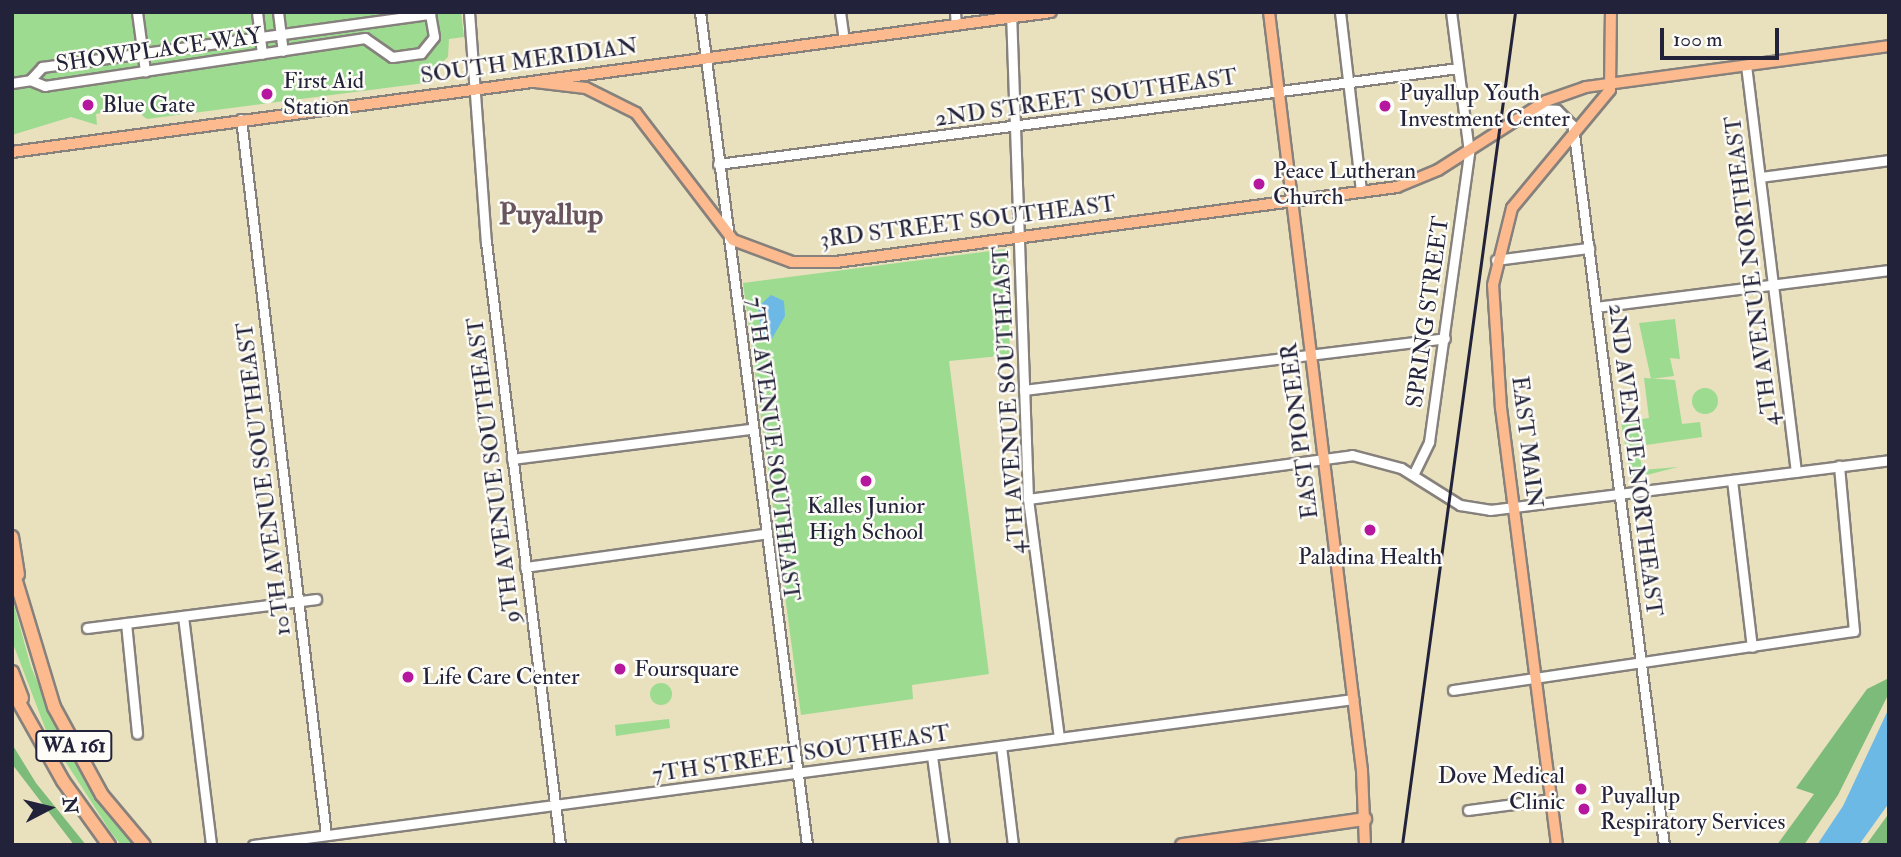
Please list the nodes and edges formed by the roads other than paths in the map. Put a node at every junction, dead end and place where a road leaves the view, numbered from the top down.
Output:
1 (137, 12) edge
2 (257, 12) edge
3 (278, 12) edge
4 (469, 12) edge
5 (700, 12) edge
6 (840, 12) edge
7 (955, 12) edge
8 (1051, 12) edge
9 (1269, 12) edge
10 (1340, 12) edge
11 (1451, 12) edge
12 (1611, 12) edge
13 (1011, 15) edge
14 (956, 25) junction
15 (281, 35) junction
16 (260, 37) junction
17 (844, 40) junction
18 (1889, 46) edge
19 (283, 51) junction
20 (142, 54) junction
21 (262, 54) junction
22 (705, 58) junction
23 (1746, 65) junction
24 (1458, 68) junction
25 (145, 71) junction
26 (30, 80) junction
27 (535, 82) junction
28 (1613, 82) junction
29 (12, 83) edge
30 (1349, 83) junction
31 (479, 89) junction
32 (1279, 92) junction
33 (1534, 108) junction
34 (241, 119) junction
35 (1016, 128) junction
36 (1574, 138) junction
37 (1469, 150) junction
38 (12, 152) edge
39 (1889, 160) edge
40 (718, 164) junction
41 (1760, 177) junction
42 (1362, 192) junction
43 (1293, 201) junction
44 (726, 234) junction
45 (1021, 237) junction
46 (1589, 248) junction
47 (1496, 260) junction
48 (1889, 270) edge
49 (1773, 285) junction
50 (1596, 307) junction
51 (1445, 338) junction
52 (1312, 353) junction
53 (1024, 390) junction
54 (749, 429) junction
55 (1324, 457) junction
56 (512, 459) junction
57 (1889, 460) edge
58 (1839, 466) junction
59 (1796, 472) junction
60 (1413, 475) junction
61 (1732, 480) junction
62 (1621, 494) junction
63 (1028, 499) junction
64 (1514, 508) junction
65 (763, 534) junction
66 (12, 537) edge
67 (525, 567) junction
68 (12, 568) edge
69 (316, 599) dead end
70 (298, 600) junction
71 (183, 616) junction
72 (126, 623) junction
73 (87, 628) dead end
74 (28, 634) junction
75 (1752, 647) junction
76 (1642, 661) junction
77 (12, 672) edge
78 (1535, 675) junction
79 (12, 690) edge
80 (1453, 690) dead end
81 (1353, 699) junction
82 (31, 721) junction
83 (137, 733) dead end
84 (1059, 738) junction
85 (1001, 746) junction
86 (932, 756) junction
87 (797, 774) junction
88 (1551, 799) junction
89 (554, 807) junction
90 (1468, 810) dead end
91 (1365, 823) junction
92 (326, 835) junction
93 (109, 845) edge
94 (144, 845) edge
95 (211, 845) edge
96 (253, 845) edge
97 (560, 845) edge
98 (807, 845) edge
99 (944, 845) edge
100 (1013, 845) edge
101 (1182, 845) edge
102 (1213, 845) edge
103 (1364, 845) edge
104 (1557, 845) edge
105 (1664, 845) edge

1 - 20 street
2 - 16 street
3 - 15 street
4 - 31 street, 9TH AVENUE SOUTHEAST
5 - 22 street, 7TH AVENUE SOUTHEAST
6 - 17 street
7 - 14 street
8 - 13 main road, SOUTH MERIDIAN
9 - 32 main road, EAST PIONEER
10 - 30 street
11 - 24 street
12 - 28 main road
13 - 14 main road, SOUTH MERIDIAN
13 - 35 street, 4TH AVENUE SOUTHEAST
14 - 17 main road, SOUTH MERIDIAN
15 - 16 street, SHOWPLACE WAY
15 - 19 street
15 - 19 street, SHOWPLACE WAY
16 - 20 street, SHOWPLACE WAY
16 - 21 street
17 - 22 main road, SOUTH MERIDIAN
18 - 23 main road, 3RD STREET SOUTHEAST
19 - 21 street, SHOWPLACE WAY
20 - 25 street
20 - 26 street, SHOWPLACE WAY
21 - 25 street, SHOWPLACE WAY
22 - 27 main road, SOUTH MERIDIAN
22 - 40 street, 7TH AVENUE SOUTHEAST
23 - 28 main road, 3RD STREET SOUTHEAST
23 - 41 street, 4TH AVENUE NORTHEAST
24 - 30 street, 2ND STREET SOUTHEAST
24 - 37 street
25 - 26 street, SHOWPLACE WAY
26 - 29 street, SHOWPLACE WAY
27 - 31 main road, SOUTH MERIDIAN
27 - 44 main road, 3RD STREET SOUTHEAST
28 - 33 main road, 3RD STREET SOUTHEAST
28 - 36 main road, EAST MAIN
30 - 32 street, 2ND STREET SOUTHEAST
30 - 42 street
31 - 34 main road, SOUTH MERIDIAN
31 - 56 street, 9TH AVENUE SOUTHEAST
32 - 35 street, 2ND STREET SOUTHEAST
32 - 43 main road, EAST PIONEER
33 - 36 street, 2ND AVENUE NORTHEAST
33 - 37 main road, 3RD STREET SOUTHEAST
34 - 38 main road, SOUTH MERIDIAN
34 - 70 street, 10TH AVENUE SOUTHEAST
35 - 40 street, 2ND STREET SOUTHEAST
35 - 45 street, 4TH AVENUE SOUTHEAST
36 - 46 street, 2ND AVENUE NORTHEAST
36 - 47 main road, EAST MAIN
37 - 42 main road, 3RD STREET SOUTHEAST
37 - 51 street, SPRING STREET
39 - 41 street
40 - 44 street, 7TH AVENUE SOUTHEAST
41 - 49 street, 4TH AVENUE NORTHEAST
42 - 43 main road, 3RD STREET SOUTHEAST
43 - 45 main road, 3RD STREET SOUTHEAST
43 - 52 main road, EAST PIONEER
44 - 45 main road, 3RD STREET SOUTHEAST
44 - 54 street, 7TH AVENUE SOUTHEAST
45 - 53 street, 4TH AVENUE SOUTHEAST
46 - 47 street
46 - 50 street, 2ND AVENUE NORTHEAST
47 - 64 main road, EAST MAIN
48 - 49 street
49 - 50 street
49 - 59 street, 4TH AVENUE NORTHEAST
50 - 62 street, 2ND AVENUE NORTHEAST
51 - 52 street
51 - 60 street, SPRING STREET
52 - 53 street
52 - 55 main road, EAST PIONEER
53 - 63 street, 4TH AVENUE SOUTHEAST
54 - 56 street
54 - 65 street, 7TH AVENUE SOUTHEAST
55 - 60 street
55 - 63 street
55 - 81 main road, EAST PIONEER
56 - 67 street, 9TH AVENUE SOUTHEAST
57 - 58 street
58 - 59 street
58 - 75 street
59 - 61 street
60 - 64 street
61 - 62 street
61 - 75 street
62 - 64 street
62 - 76 street, 2ND AVENUE NORTHEAST
63 - 84 street, 4TH AVENUE SOUTHEAST
64 - 78 main road, EAST MAIN
65 - 67 street
65 - 87 street, 7TH AVENUE SOUTHEAST
66 - 74 highway
67 - 89 street, 9TH AVENUE SOUTHEAST
68 - 74 highway, WA 161
69 - 70 street
70 - 71 street
70 - 92 street, 10TH AVENUE SOUTHEAST
71 - 72 street
71 - 95 street
72 - 73 street
72 - 83 street
74 - 94 highway, WA 161
75 - 76 street
76 - 78 street
76 - 105 street, 2ND AVENUE NORTHEAST
77 - 82 highway, WA 161
78 - 80 street
78 - 88 main road, EAST MAIN
79 - 82 highway
81 - 84 street, 7TH STREET SOUTHEAST
81 - 91 main road, EAST PIONEER
82 - 93 highway, WA 161
84 - 85 street, 7TH STREET SOUTHEAST
85 - 86 street, 7TH STREET SOUTHEAST
85 - 100 street
86 - 87 street, 7TH STREET SOUTHEAST
86 - 99 street
87 - 89 street, 7TH STREET SOUTHEAST
87 - 98 street, 7TH AVENUE SOUTHEAST
88 - 90 street
88 - 104 main road, EAST MAIN
89 - 92 street, 7TH STREET SOUTHEAST
89 - 97 street, 9TH AVENUE SOUTHEAST
91 - 101 highway
91 - 102 highway
91 - 103 main road, EAST PIONEER
92 - 96 street, 7TH STREET SOUTHEAST

